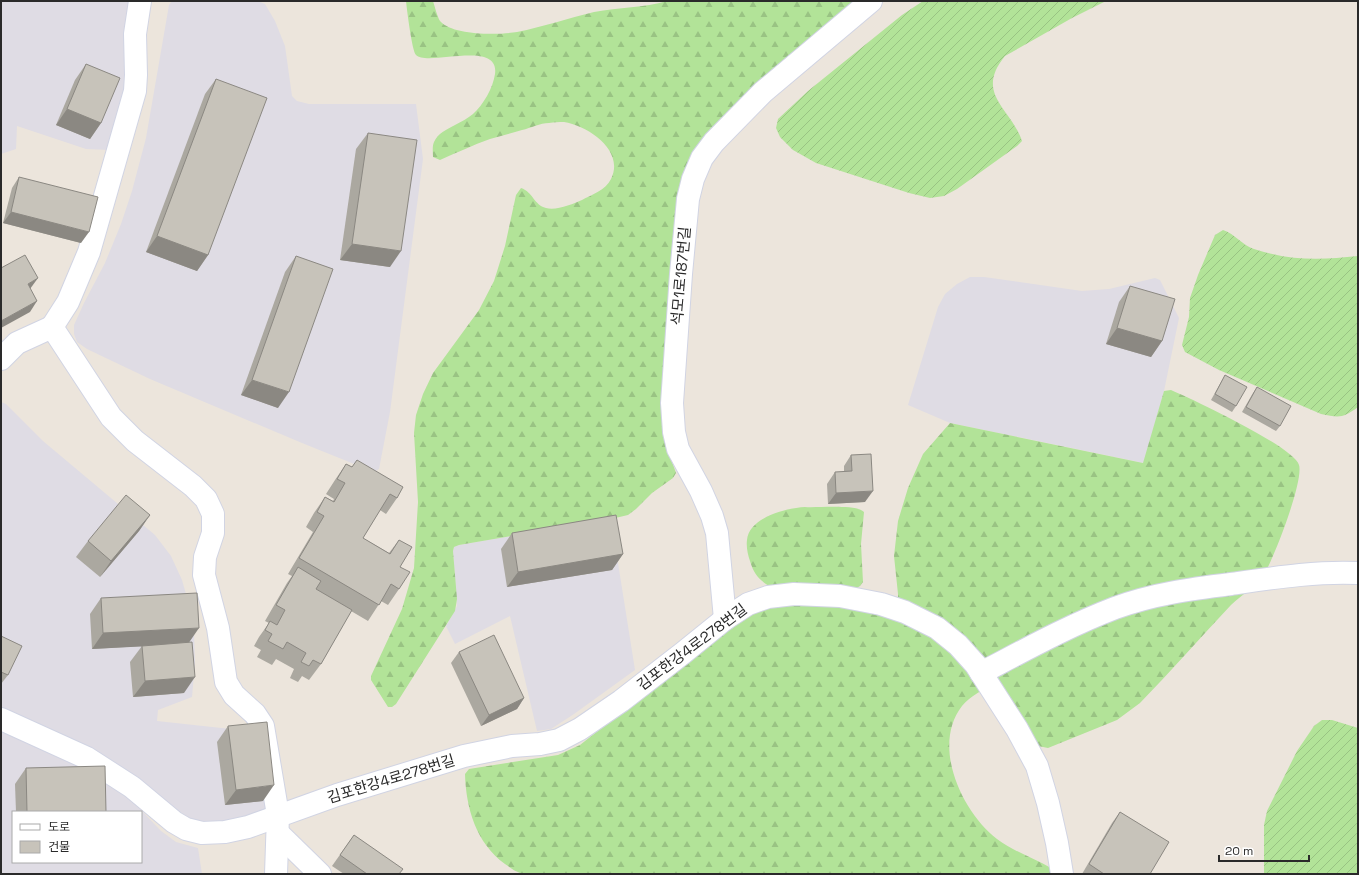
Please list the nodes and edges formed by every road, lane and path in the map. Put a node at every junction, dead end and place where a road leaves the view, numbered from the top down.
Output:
1 (140, 1) edge
2 (871, 1) edge
3 (52, 327) junction
4 (1, 359) edge
5 (1358, 574) edge
6 (725, 618) junction
7 (981, 673) junction
8 (1, 719) edge
9 (278, 824) junction
10 (276, 874) edge
11 (320, 874) edge
12 (1062, 874) edge

1 - 3 lane
2 - 6 lane, 석모1로187번길
3 - 4 lane
3 - 9 lane
5 - 7 lane
6 - 7 lane, 김포한강4로278번길
6 - 9 lane, 김포한강4로278번길
7 - 12 lane, 김포한강4로278번길
8 - 9 lane, 김포한강4로278번길
9 - 10 lane
9 - 11 lane

